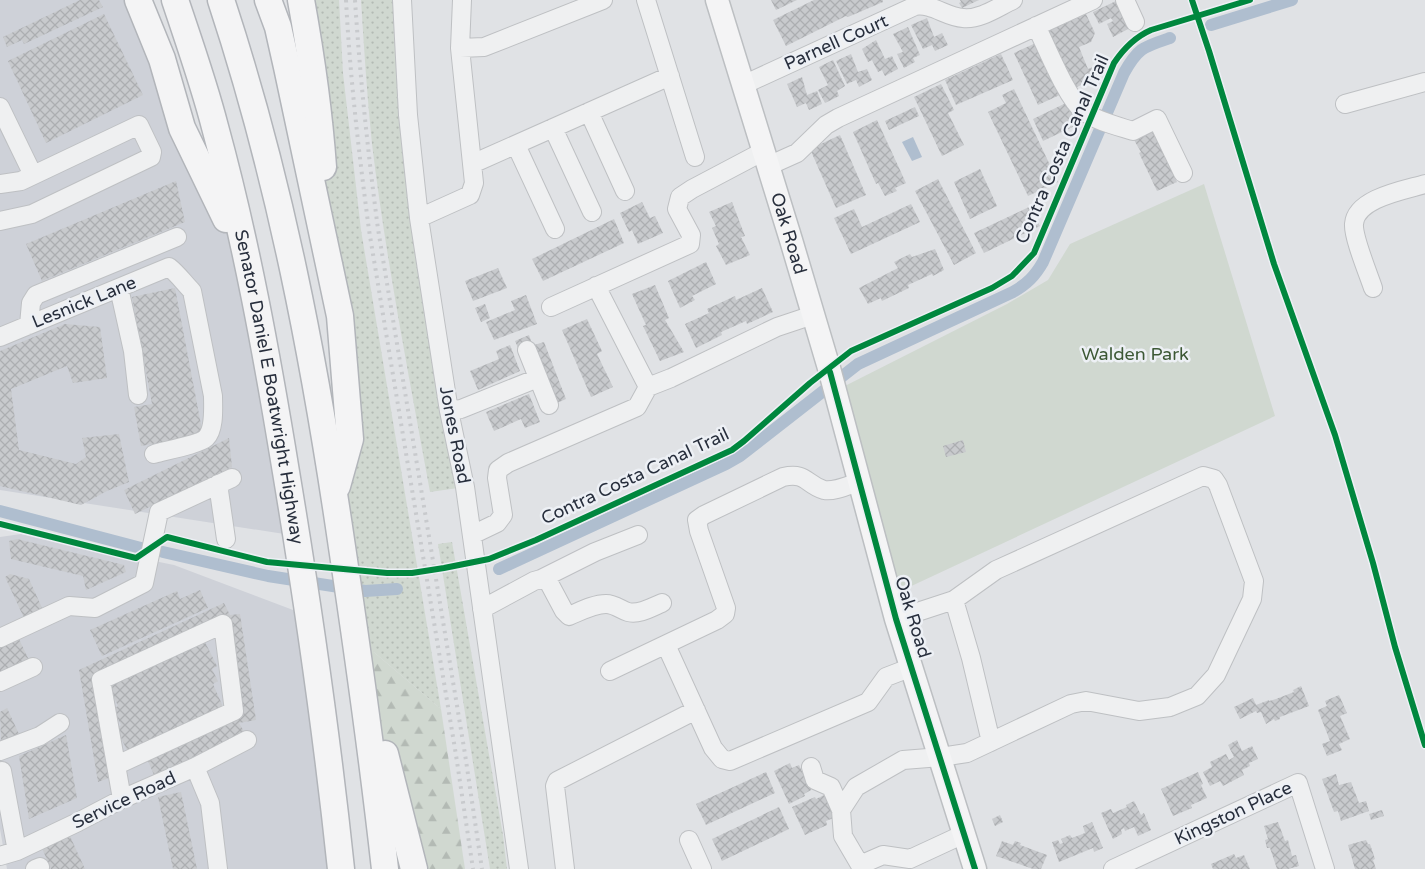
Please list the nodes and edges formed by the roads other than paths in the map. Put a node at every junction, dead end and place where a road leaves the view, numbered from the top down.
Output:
1 (138, 0) edge
2 (174, 0) edge
3 (191, 0) edge
4 (221, 0) edge
5 (268, 0) edge
6 (301, 0) edge
7 (402, 0) edge
8 (462, 0) edge
9 (602, 0) edge
10 (646, 0) edge
11 (717, 0) edge
12 (1014, 0) edge
13 (1093, 0) edge
14 (1125, 0) edge
15 (573, 5) edge
16 (1135, 22) dead end
17 (1036, 26) junction
18 (460, 48) junction
19 (670, 76) junction
20 (1425, 82) edge
21 (743, 85) junction
22 (1346, 104) dead end
23 (0, 107) edge
24 (588, 112) junction
25 (553, 128) junction
26 (516, 145) junction
27 (695, 157) dead end
28 (766, 159) junction
29 (472, 164) junction
30 (1183, 174) dead end
31 (33, 175) junction
32 (0, 184) edge
33 (1425, 184) edge
34 (624, 191) dead end
35 (592, 212) dead end
36 (419, 218) junction
37 (0, 221) edge
38 (555, 229) dead end
39 (177, 237) dead end
40 (248, 264) junction
41 (330, 265) junction
42 (596, 286) junction
43 (118, 288) junction
44 (1373, 288) dead end
45 (551, 307) dead end
46 (813, 315) junction
47 (30, 325) junction
48 (0, 337) edge
49 (527, 350) dead end
50 (538, 378) junction
51 (648, 387) junction
52 (138, 395) dead end
53 (549, 405) dead end
54 (449, 411) junction
55 (154, 454) dead end
56 (859, 482) junction
57 (335, 492) junction
58 (472, 535) junction
59 (638, 535) dead end
60 (226, 539) dead end
61 (306, 539) junction
62 (541, 579) junction
63 (954, 600) junction
64 (662, 602) dead end
65 (482, 609) junction
66 (317, 613) junction
67 (896, 618) junction
68 (355, 630) junction
69 (0, 638) edge
70 (666, 644) junction
71 (33, 667) dead end
72 (912, 667) junction
73 (610, 671) dead end
74 (0, 682) edge
75 (696, 710) junction
76 (60, 723) dead end
77 (247, 740) dead end
78 (991, 742) junction
79 (0, 751) edge
80 (941, 757) junction
81 (117, 765) junction
82 (195, 767) junction
83 (811, 767) dead end
84 (0, 772) edge
85 (122, 799) junction
86 (841, 810) junction
87 (964, 834) junction
88 (689, 840) dead end
89 (17, 850) junction
90 (0, 856) edge
91 (861, 867) edge
92 (218, 869) edge
93 (341, 869) edge
94 (358, 869) edge
95 (384, 869) edge
96 (414, 869) edge
97 (518, 869) edge
98 (565, 869) edge
99 (702, 869) edge
100 (975, 869) edge
101 (1113, 869) edge
102 (1326, 869) edge

1 - 40 highway
2 - 40 highway, Senator Daniel E Boatwright Highway
3 - 61 highway
4 - 57 highway
5 - 41 highway
6 - 41 highway
7 - 36 street, Jones Road
8 - 18 street
9 - 15 street
10 - 19 street
11 - 21 main road, Oak Road
12 - 21 street, Parnell Court
13 - 17 street
14 - 16 street
15 - 18 street
17 - 28 street
17 - 30 street
18 - 29 street
19 - 24 street
19 - 27 street
20 - 22 street
21 - 28 main road, Oak Road
23 - 31 street
24 - 25 street
24 - 34 street
25 - 26 street
25 - 35 street
26 - 29 street
26 - 38 street
28 - 42 street
28 - 46 main road, Oak Road
29 - 36 street
31 - 32 street
31 - 37 street
33 - 44 street
36 - 54 street, Jones Road
39 - 47 street
40 - 61 highway, Senator Daniel E Boatwright Highway
41 - 57 highway
42 - 45 street
42 - 51 street
43 - 47 street, Lesnick Lane
43 - 52 street
43 - 55 street, Lesnick Lane
46 - 51 street
46 - 56 main road, Oak Road
47 - 48 street, Lesnick Lane
49 - 50 street
50 - 53 street
50 - 54 street
51 - 58 street
54 - 58 street, Jones Road
56 - 67 main road, Oak Road
56 - 70 street
57 - 68 highway
58 - 65 street, Jones Road
59 - 62 street
60 - 69 street
61 - 66 highway, Senator Daniel E Boatwright Highway
62 - 64 street
62 - 65 street
63 - 67 street
63 - 78 street
63 - 78 street
65 - 97 street, Jones Road
66 - 93 highway, Senator Daniel E Boatwright Highway
66 - 94 highway
67 - 72 main road, Oak Road
68 - 95 highway
68 - 96 highway
70 - 73 street
70 - 75 street
71 - 74 street
72 - 75 street
72 - 80 main road, Oak Road
75 - 98 street
76 - 79 street
77 - 82 street, Service Road
78 - 80 street
80 - 86 street
80 - 87 main road, Oak Road
81 - 81 street
81 - 85 street
82 - 85 street, Service Road
82 - 92 street
83 - 86 street
84 - 89 street
85 - 89 street, Service Road
86 - 91 street
87 - 91 street
87 - 100 main road, Oak Road
88 - 99 street
89 - 90 street, Service Road
101 - 102 street, Kingston Place

